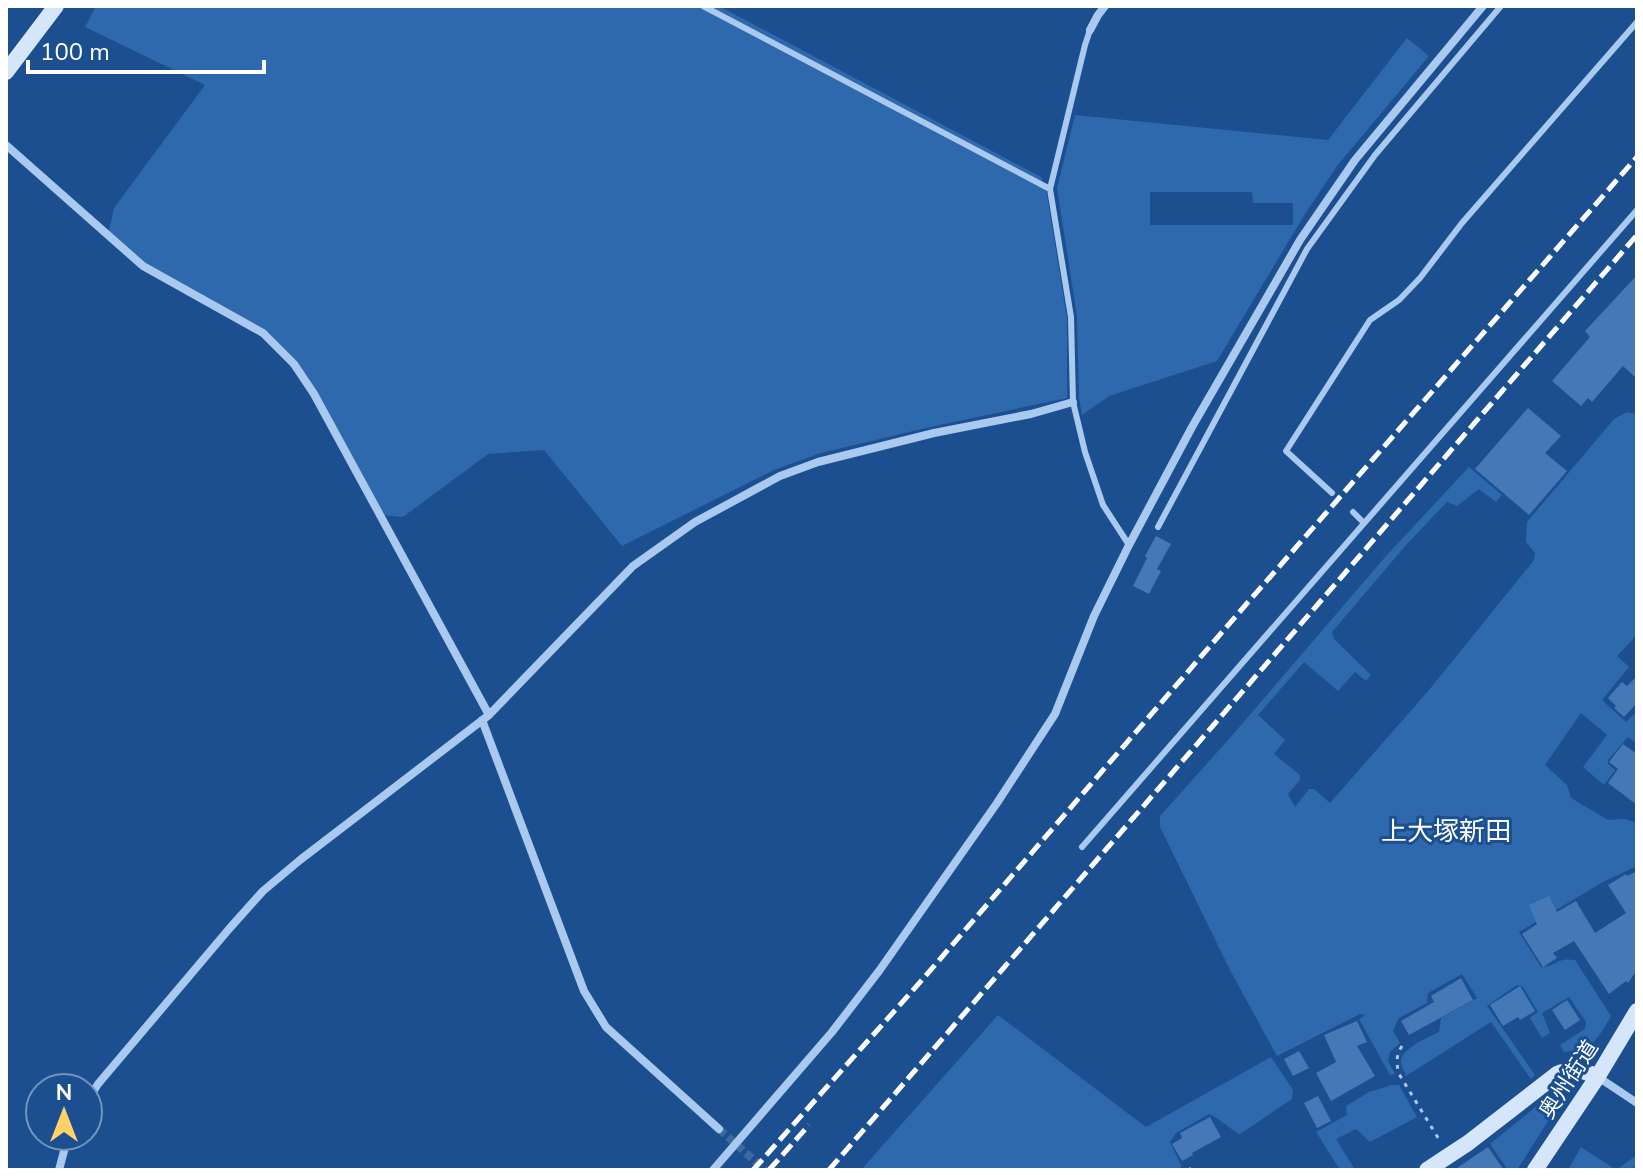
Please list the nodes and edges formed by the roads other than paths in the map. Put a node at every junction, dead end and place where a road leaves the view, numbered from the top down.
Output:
1 (56, 6) edge
2 (703, 6) edge
3 (1105, 6) edge
4 (1483, 6) edge
5 (1501, 6) edge
6 (1637, 22) edge
7 (1090, 30) joint
8 (6, 72) edge
9 (6, 145) edge
10 (1050, 189) junction
11 (1637, 210) edge
12 (1073, 402) junction
13 (1332, 493) dead end
14 (1353, 512) dead end
15 (1363, 522) junction
16 (1158, 527) dead end
17 (1129, 545) junction
18 (486, 717) junction
19 (1082, 847) dead end
20 (1637, 1011) edge
21 (1598, 1076) junction
22 (104, 1077) edge
23 (1637, 1103) edge
24 (719, 1129) tunnel mouth
25 (1556, 1138) junction
26 (713, 1170) edge
27 (1427, 1170) edge
28 (1535, 1170) edge
29 (1551, 1170) edge

1 - 8 street
2 - 10 lane
3 - 7 street
4 - 17 street
5 - 16 lane
6 - 13 lane
7 - 10 lane
9 - 18 street
10 - 12 lane
11 - 15 lane
12 - 17 lane
12 - 18 street
14 - 15 lane
15 - 19 lane
17 - 26 street
18 - 22 street
18 - 24 street
20 - 21 street, 奥州街道
21 - 23 street
21 - 25 street, 奥州街道
21 - 27 street
25 - 28 street, 奥州街道
25 - 29 street

